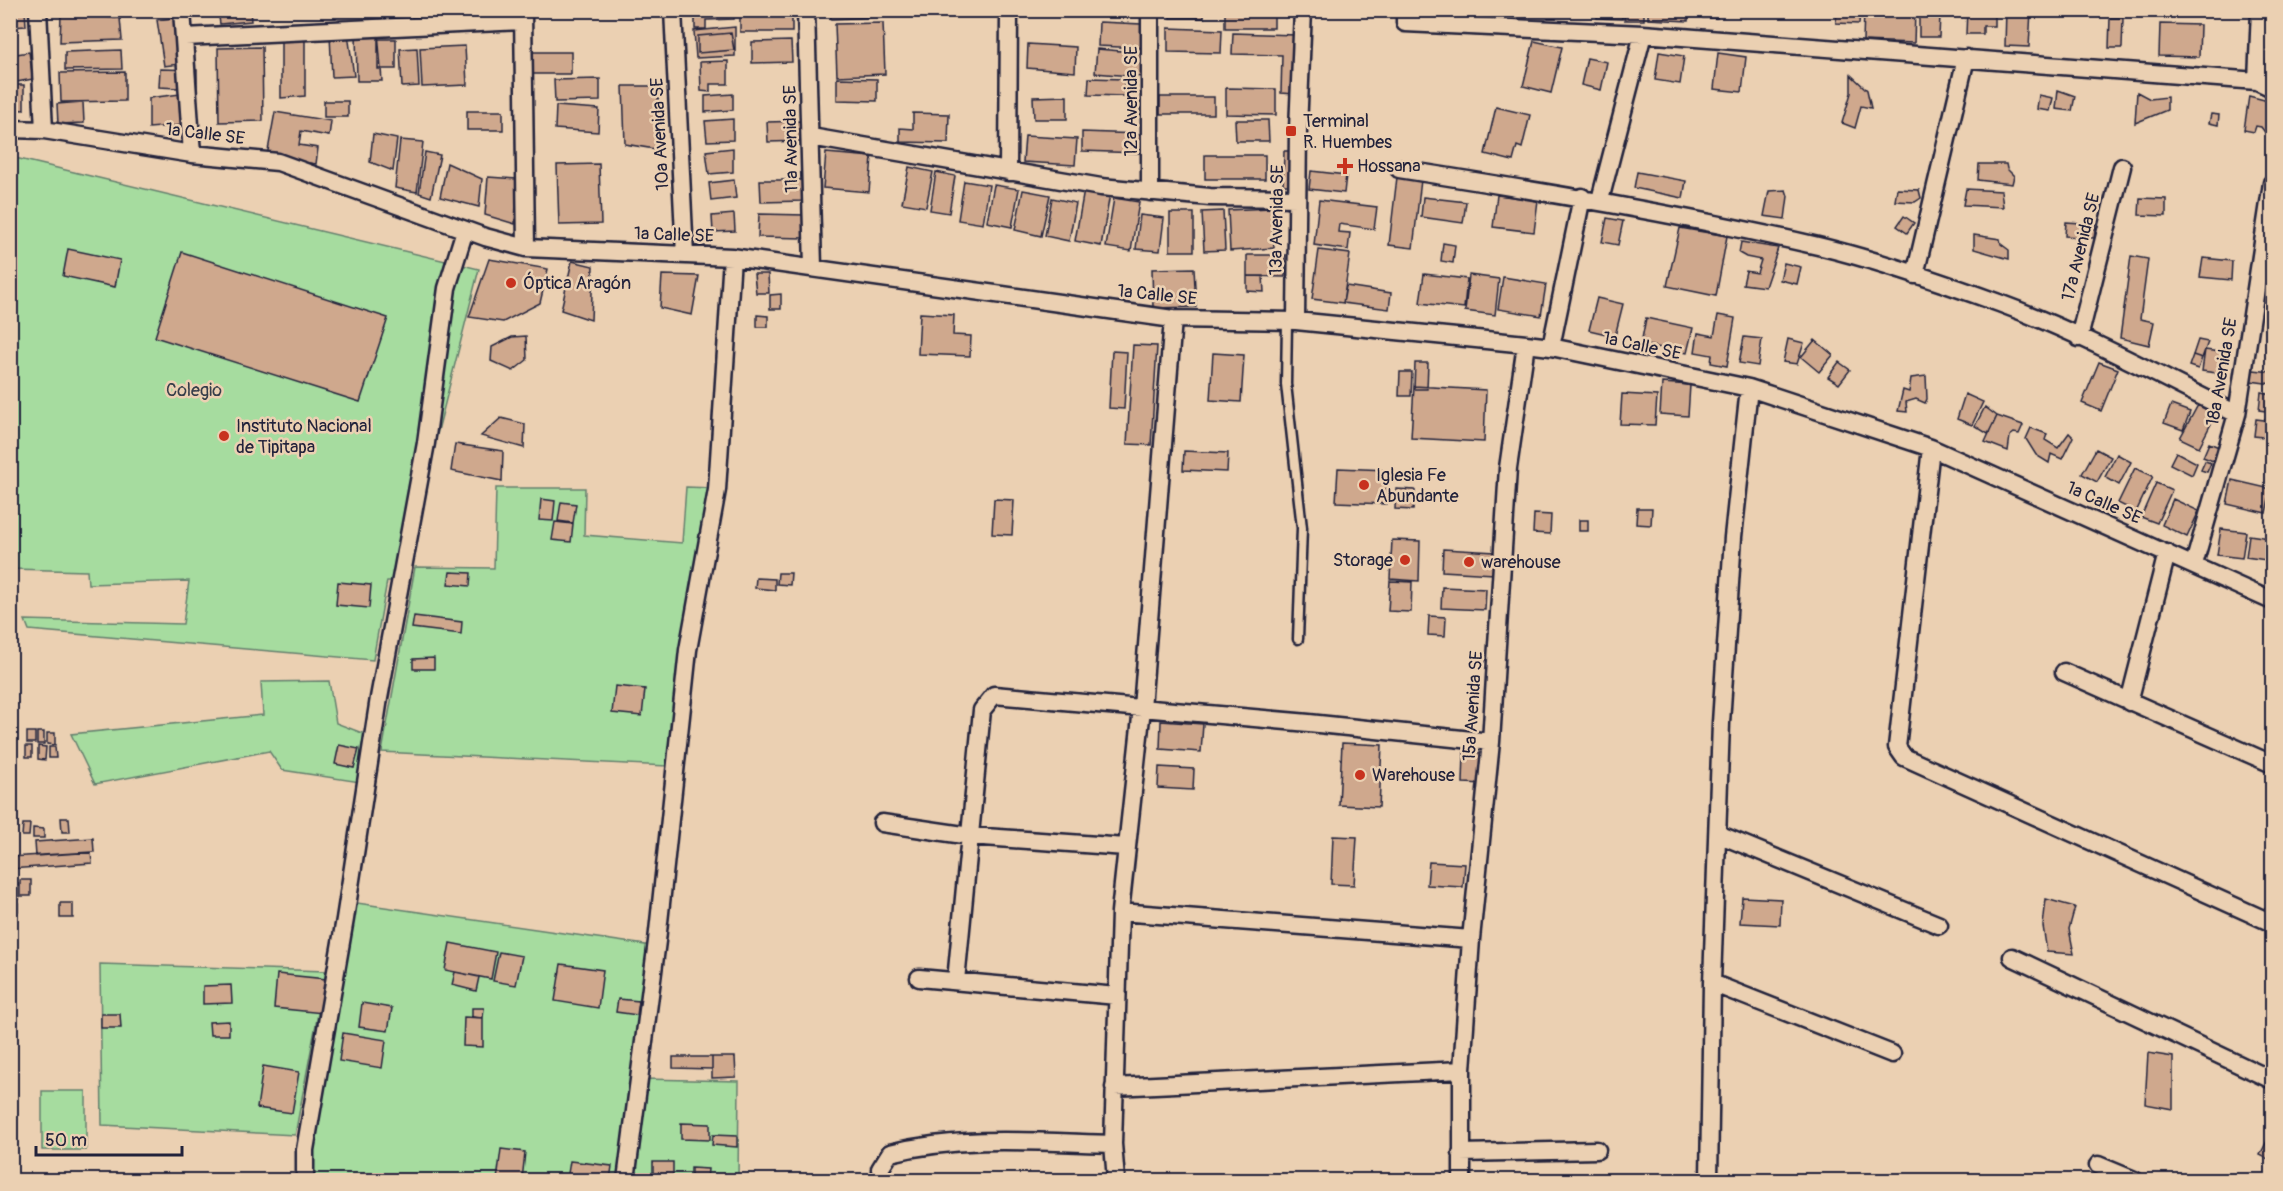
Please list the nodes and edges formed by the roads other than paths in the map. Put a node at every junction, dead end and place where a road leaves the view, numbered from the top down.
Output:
1 (38, 10) edge
2 (183, 10) edge
3 (673, 10) edge
4 (806, 10) edge
5 (1009, 10) edge
6 (1150, 10) edge
7 (1303, 10) edge
8 (1405, 10) edge
9 (2260, 10) edge
10 (523, 16) edge
11 (1643, 34) junction
12 (184, 37) junction
13 (1966, 58) junction
14 (2265, 85) edge
15 (10, 129) edge
16 (44, 130) junction
17 (811, 138) junction
18 (192, 154) junction
19 (2122, 167) dead end
20 (1399, 169) dead end
21 (1008, 172) junction
22 (2272, 183) edge
23 (1150, 192) junction
24 (1582, 197) junction
25 (1297, 198) junction
26 (1600, 200) junction
27 (465, 230) junction
28 (526, 248) junction
29 (686, 255) junction
30 (732, 257) junction
31 (813, 267) junction
32 (1915, 275) junction
33 (1173, 319) junction
34 (1291, 322) junction
35 (2079, 338) junction
36 (1526, 344) junction
37 (1551, 347) junction
38 (1749, 388) junction
39 (2237, 414) junction
40 (1931, 448) junction
41 (2167, 553) junction
42 (2194, 564) junction
43 (2272, 601) edge
44 (1298, 639) dead end
45 (2064, 672) dead end
46 (2129, 702) junction
47 (1142, 708) junction
48 (1491, 742) junction
49 (2272, 765) edge
50 (882, 823) dead end
51 (1718, 834) junction
52 (970, 836) junction
53 (1126, 847) junction
54 (1120, 912) junction
55 (2272, 923) edge
56 (1939, 925) dead end
57 (1471, 939) junction
58 (2012, 957) dead end
59 (919, 978) dead end
60 (956, 981) junction
61 (1712, 983) junction
62 (1117, 996) junction
63 (1892, 1054) dead end
64 (1462, 1070) junction
65 (2272, 1080) edge
66 (1114, 1087) junction
67 (1113, 1144) junction
68 (1597, 1150) dead end
69 (1461, 1153) junction
70 (2098, 1165) dead end
71 (880, 1169) dead end
72 (305, 1180) edge
73 (626, 1180) edge
74 (1116, 1180) edge
75 (1462, 1180) edge
76 (1709, 1180) edge
77 (2134, 1180) edge

1 - 16 street
2 - 12 street
3 - 29 street, 10a Avenida SE
4 - 17 street, 11a Avenida SE
5 - 21 street
6 - 23 street, 12a Avenida SE
7 - 25 street, 13a Avenida SE
8 - 11 street
9 - 14 street
10 - 12 street
10 - 28 street
11 - 13 street
11 - 26 street
12 - 18 street
13 - 14 street
13 - 32 street
15 - 16 street, 1a Calle SE
16 - 18 street, 1a Calle SE
17 - 21 street
17 - 31 street, 11a Avenida SE
18 - 27 street, 1a Calle SE
19 - 35 street, 17a Avenida SE
20 - 24 street
21 - 23 street
22 - 39 street, 18a Avenida SE
23 - 25 street
24 - 26 street
24 - 37 street
25 - 34 street, 13a Avenida SE
26 - 32 street
27 - 28 street, 1a Calle SE
27 - 72 street
28 - 29 street, 1a Calle SE
29 - 30 street, 1a Calle SE
30 - 31 street, 1a Calle SE
30 - 73 street
31 - 33 street, 1a Calle SE
32 - 35 street
33 - 34 street, 1a Calle SE
33 - 47 street
34 - 36 street, 1a Calle SE
34 - 44 lane
35 - 39 street
36 - 37 street, 1a Calle SE
36 - 48 street, 15a Avenida SE
37 - 38 street, 1a Calle SE
38 - 40 street, 1a Calle SE
38 - 51 street
39 - 42 street, 18a Avenida SE
40 - 41 street, 1a Calle SE
40 - 55 street
41 - 42 street, 1a Calle SE
41 - 46 street
42 - 43 street, 1a Calle SE
45 - 46 street
46 - 49 street
47 - 48 street
47 - 52 street
47 - 53 street
48 - 57 street, 15a Avenida SE
50 - 52 street
51 - 56 street
51 - 61 street
52 - 53 street
52 - 60 street
53 - 54 street
54 - 57 street
54 - 62 street
57 - 64 street, 15a Avenida SE
58 - 65 street
59 - 60 street
60 - 62 street
61 - 63 street
61 - 76 street
62 - 66 street
64 - 66 street
64 - 69 street, 15a Avenida SE
66 - 67 street
67 - 71 street
67 - 74 street
68 - 69 street
69 - 75 street, 15a Avenida SE
70 - 77 street

